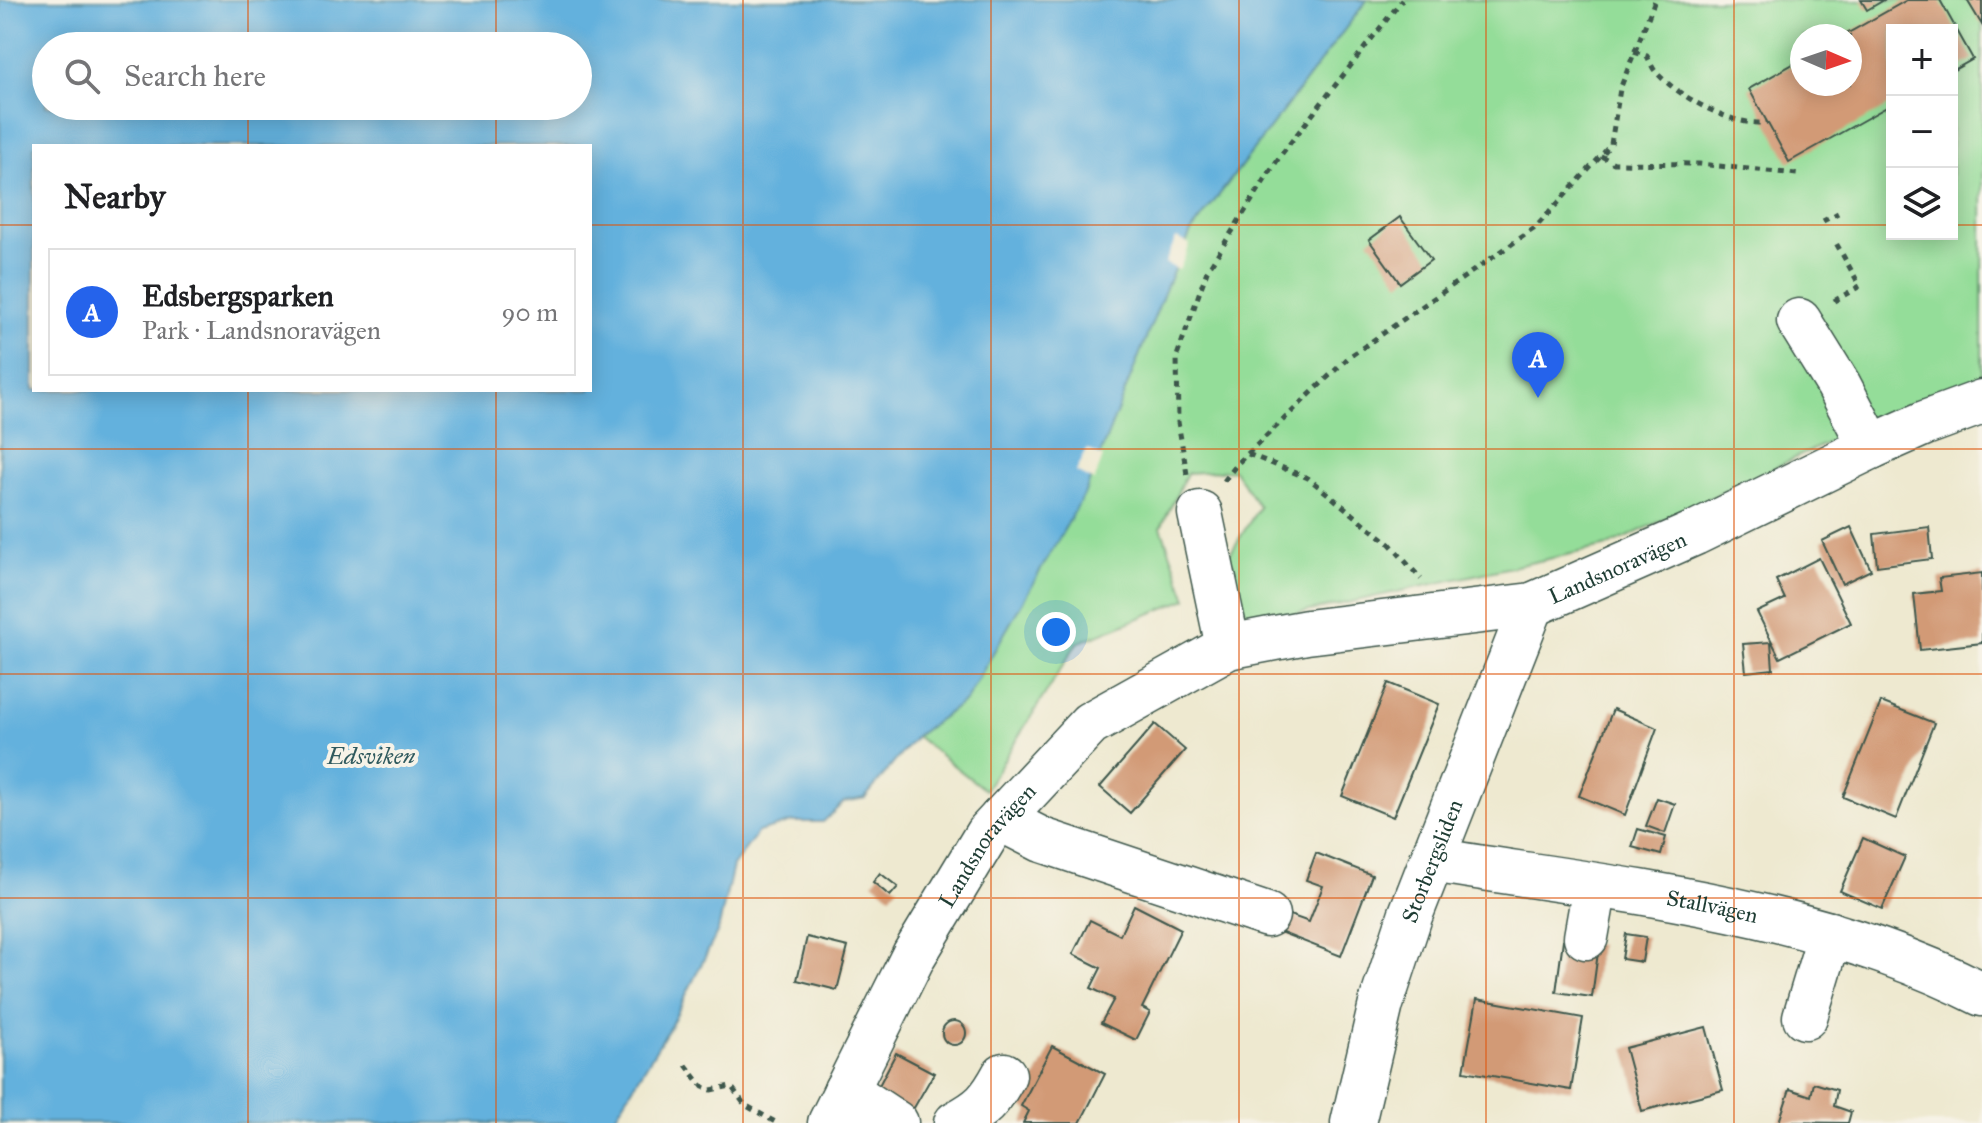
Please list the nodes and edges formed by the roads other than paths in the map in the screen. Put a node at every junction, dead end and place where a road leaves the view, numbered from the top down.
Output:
1 (1799, 321) dead end
2 (1982, 402) edge
3 (1871, 447) junction
4 (1200, 513) road end
5 (1532, 605) junction
6 (1228, 647) junction
7 (1001, 819) junction
8 (1432, 860) junction
9 (1595, 886) junction
10 (1267, 915) dead end
11 (1846, 927) junction
12 (1586, 937) dead end
13 (1982, 994) edge
14 (1805, 1017) dead end
15 (1004, 1075) dead end
16 (838, 1106) edge
17 (896, 1123) edge
18 (956, 1123) edge
19 (1353, 1123) edge

1 - 3 street
2 - 3 street, Landsnoravägen
3 - 5 street, Landsnoravägen
4 - 6 street
5 - 6 street, Landsnoravägen
5 - 8 street, Storbergsliden
6 - 7 street, Landsnoravägen
7 - 10 street
7 - 16 street, Landsnoravägen
8 - 9 street, Stallvägen
8 - 19 street, Storbergsliden
9 - 11 street, Stallvägen
9 - 12 street
11 - 13 street, Stallvägen
11 - 14 street
15 - 18 street
16 - 17 street

